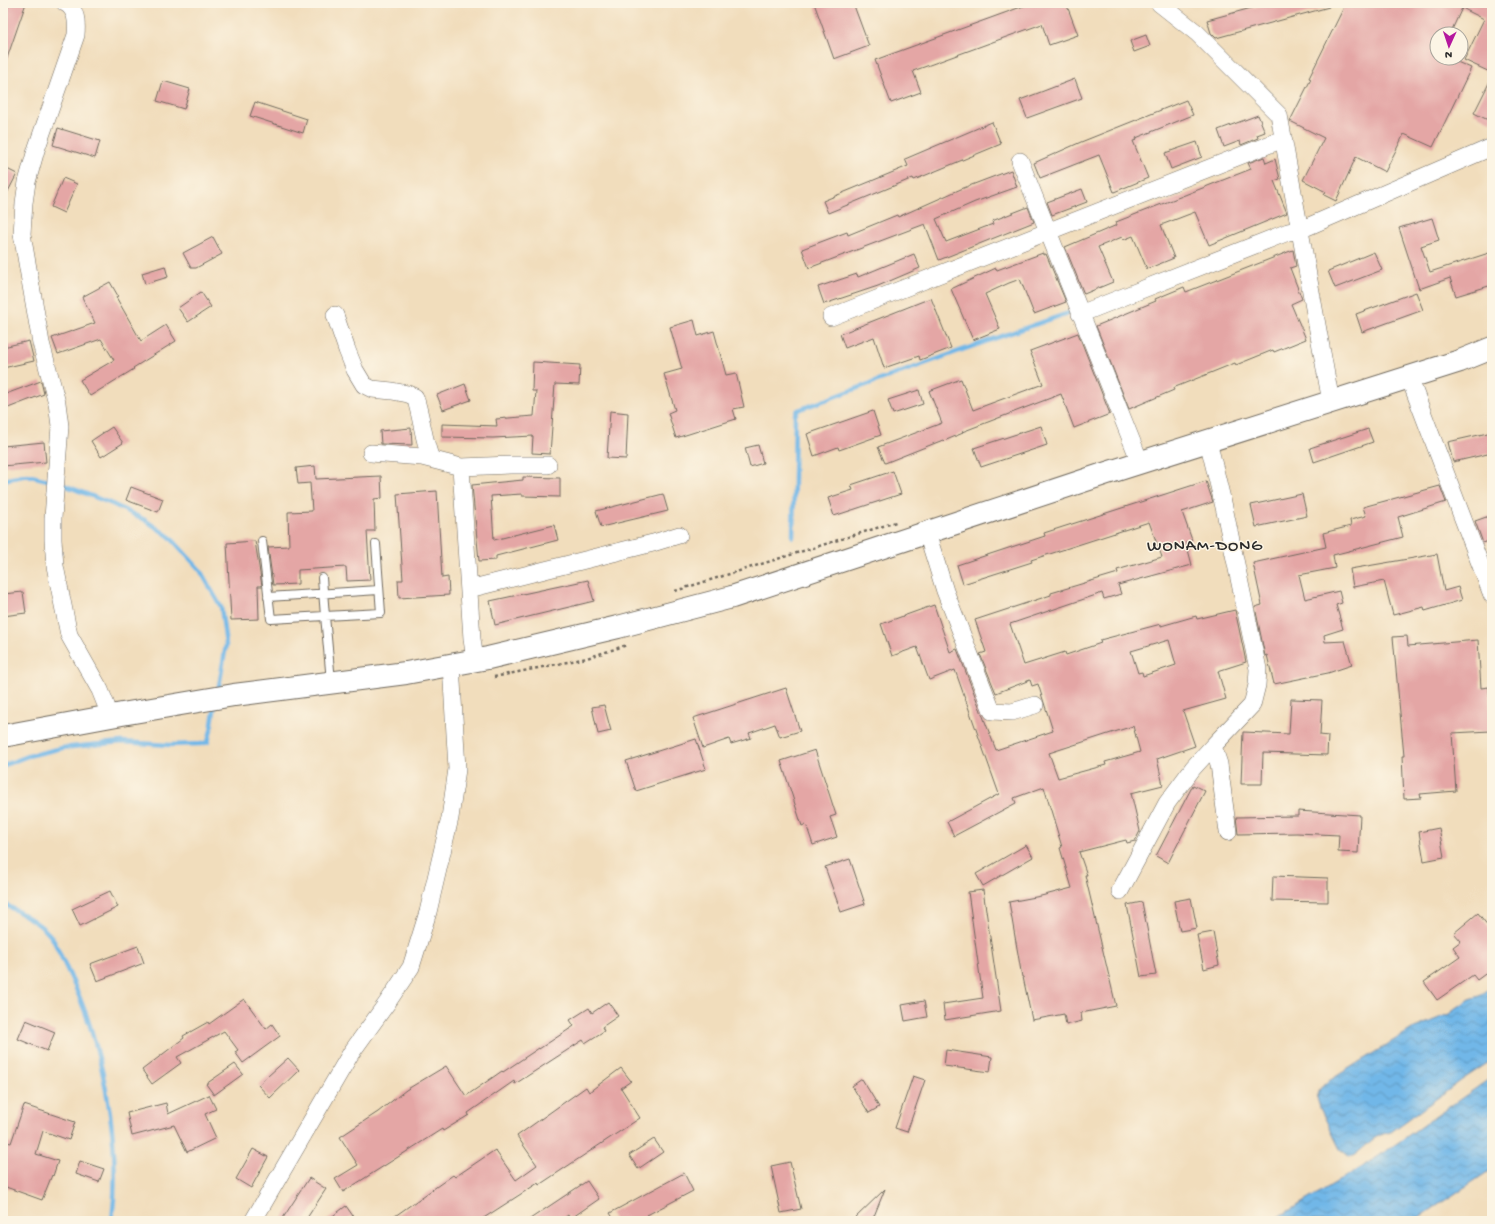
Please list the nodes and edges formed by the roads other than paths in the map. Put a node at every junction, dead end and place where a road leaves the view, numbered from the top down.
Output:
1 (65, 3) edge
2 (1159, 3) edge
3 (1283, 139) junction
4 (1492, 147) edge
5 (1020, 161) dead end
6 (1300, 230) junction
7 (1047, 232) junction
8 (1080, 314) junction
9 (335, 315) dead end
10 (831, 317) dead end
11 (1492, 348) edge
12 (1409, 377) junction
13 (1331, 402) junction
14 (1208, 441) junction
15 (371, 453) dead end
16 (431, 459) junction
17 (1140, 462) junction
18 (548, 465) dead end
19 (461, 466) junction
20 (927, 533) junction
21 (679, 535) dead end
22 (262, 541) dead end
23 (376, 544) dead end
24 (322, 578) dead end
25 (469, 589) junction
26 (379, 590) junction
27 (323, 593) junction
28 (1492, 595) edge
29 (268, 597) junction
30 (325, 616) junction
31 (475, 660) junction
32 (451, 664) junction
33 (331, 682) junction
34 (1035, 705) dead end
35 (109, 716) junction
36 (3, 736) edge
37 (1212, 746) junction
38 (1228, 832) dead end
39 (1120, 891) dead end
40 (253, 1221) edge

1 - 35 street
2 - 3 street
3 - 6 street
3 - 7 street
4 - 6 street
5 - 7 street
6 - 8 street
6 - 13 street
7 - 8 street
7 - 10 street
8 - 17 street
9 - 16 street
11 - 12 main road
12 - 13 main road
12 - 28 street
13 - 14 main road
14 - 17 main road
14 - 37 street
15 - 16 street
16 - 19 street
17 - 20 main road
18 - 19 street
19 - 25 street
20 - 31 main road
20 - 34 street
21 - 25 street
22 - 29 lane
23 - 26 lane
24 - 27 lane
25 - 31 street
26 - 27 lane
26 - 30 lane
27 - 29 lane
27 - 30 lane
29 - 30 lane
30 - 33 lane
31 - 32 main road
32 - 33 main road
32 - 40 street
33 - 35 main road
35 - 36 main road
37 - 38 street
37 - 39 street

